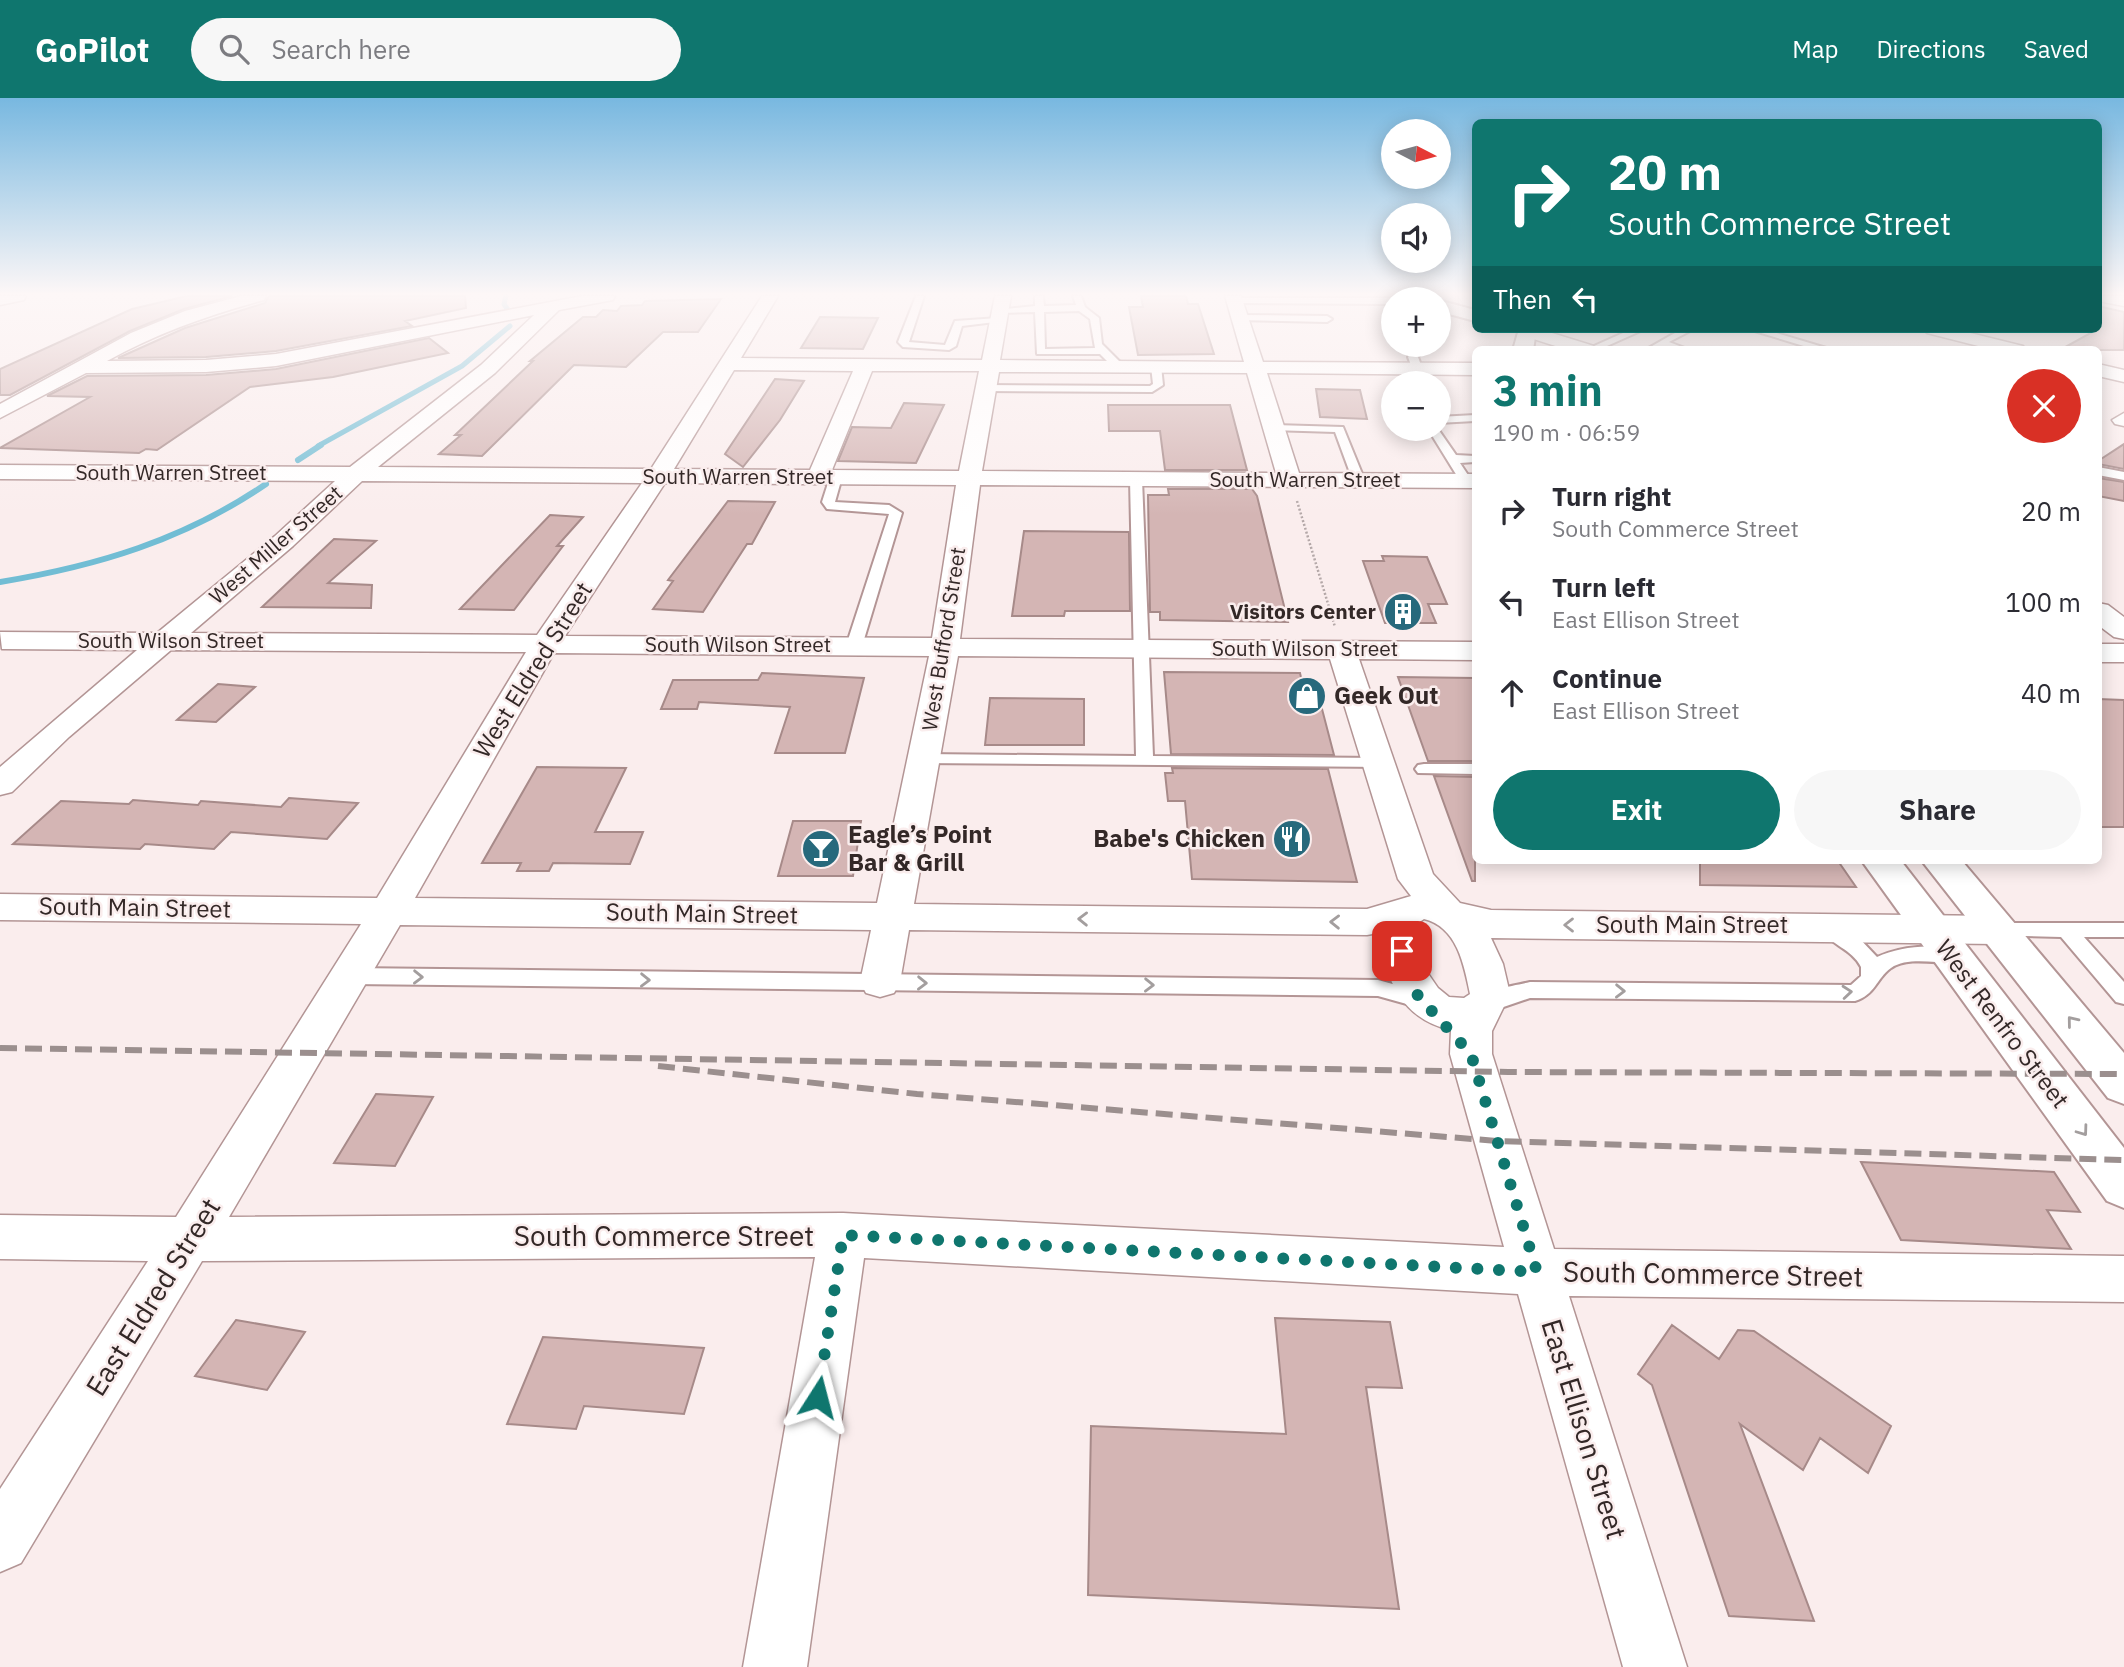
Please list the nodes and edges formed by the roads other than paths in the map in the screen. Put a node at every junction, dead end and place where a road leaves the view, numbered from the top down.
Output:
1 (76, 369) edge
2 (488, 369) edge
3 (724, 369) edge
4 (864, 369) edge
5 (908, 369) edge
6 (988, 369) edge
7 (1080, 369) edge
8 (1156, 369) edge
9 (1257, 369) edge
10 (2102, 371) edge
11 (2124, 376) edge
12 (987, 377) junction
13 (0, 412) edge
14 (1472, 418) edge
15 (1451, 419) edge
16 (1275, 428) junction
17 (1440, 441) edge
18 (1451, 459) junction
19 (1472, 459) edge
20 (0, 472) edge
21 (2102, 472) edge
22 (356, 474) junction
23 (658, 476) junction
24 (2124, 476) edge
25 (827, 477) junction
26 (969, 478) junction
27 (1136, 479) junction
28 (1290, 480) junction
29 (1359, 481) junction
30 (1470, 481) edge
31 (2102, 614) edge
32 (2124, 631) edge
33 (2, 640) edge
34 (164, 641) junction
35 (545, 644) junction
36 (854, 646) junction
37 (945, 647) junction
38 (1142, 648) junction
39 (1342, 650) junction
40 (1472, 651) edge
41 (2102, 653) edge
42 (2124, 653) edge
43 (924, 759) junction
44 (1145, 761) junction
45 (1379, 763) junction
46 (1424, 769) dead end
47 (1472, 769) edge
48 (0, 785) edge
49 (1883, 864) edge
50 (1943, 864) edge
51 (1407, 902) junction
52 (0, 906) edge
53 (387, 911) junction
54 (1449, 912) junction
55 (893, 916) junction
56 (1823, 926) junction
57 (2065, 929) junction
58 (1997, 930) junction
59 (2124, 930) edge
60 (1942, 942) junction
61 (350, 976) junction
62 (1872, 979) junction
63 (880, 982) junction
64 (2124, 996) edge
65 (1427, 1003) junction
66 (1480, 1009) junction
67 (306, 1051) joint
68 (1473, 1063) junction
69 (2120, 1079) edge
70 (2124, 1186) edge
71 (843, 1235) junction
72 (0, 1237) edge
73 (189, 1239) junction
74 (1537, 1272) junction
75 (2124, 1279) edge
76 (0, 1542) edge
77 (775, 1667) edge
78 (1655, 1667) edge

1 - 13 street
2 - 22 street, West Miller Street
3 - 23 street, West Eldred Street
4 - 25 street
5 - 12 street
6 - 12 street, West Bufford Street
7 - 12 street
8 - 12 lane
9 - 16 street
10 - 11 street
12 - 26 street, West Bufford Street
14 - 15 lane
16 - 28 street
16 - 29 lane
17 - 18 lane
18 - 19 lane
18 - 30 lane
20 - 22 street, South Warren Street
21 - 24 lane
22 - 23 street, South Warren Street
22 - 34 street, West Miller Street
23 - 25 street, South Warren Street
23 - 35 street, West Eldred Street
25 - 26 street, South Warren Street
25 - 36 lane
26 - 27 street, South Warren Street
26 - 37 street, West Bufford Street
27 - 28 street, South Warren Street
27 - 38 lane
28 - 29 street, South Warren Street
29 - 30 street, South Warren Street
31 - 32 street
33 - 34 street, South Wilson Street
34 - 35 street, South Wilson Street
34 - 48 street, West Miller Street
35 - 36 street, South Wilson Street
35 - 53 street, West Eldred Street
36 - 37 street, South Wilson Street
37 - 38 street, South Wilson Street
37 - 43 street, West Bufford Street
38 - 39 street, South Wilson Street
38 - 44 lane
39 - 40 street, South Wilson Street
39 - 45 street, East Ellison Street
41 - 42 street
43 - 44 lane
43 - 55 street, West Bufford Street
44 - 45 lane
45 - 51 street, East Ellison Street
46 - 47 lane
49 - 60 main road, West Renfro Street
50 - 58 main road
51 - 54 street
51 -> 55 street, South Main Street
51 - 65 street, East Ellison Street
52 - 53 street, South Main Street
53 - 55 street, South Main Street
53 - 61 street, West Eldred Street
56 -> 54 street, South Main Street
54 - 66 street, East Ellison Street
55 - 63 street, West Bufford Street
56 - 60 street, South Main Street
56 - 62 lane
57 - 58 lane
57 - 59 lane
57 - 64 lane
58 - 60 street, South Main Street
69 -> 58 main road
60 - 62 lane
60 -> 70 main road, West Renfro Street
61 -> 63 lane
61 - 67 street, West Eldred Street
66 -> 62 lane
63 -> 65 lane
65 - 66 street
65 - 68 street, East Ellison Street
66 - 68 street, East Ellison Street
67 - 73 street, East Eldred Street
68 - 74 street, East Ellison Street
71 - 73 street, South Commerce Street
71 - 74 street, South Commerce Street
71 - 77 street
72 - 73 street, South Commerce Street
73 - 76 street, East Eldred Street
74 - 75 street, South Commerce Street
74 - 78 street, East Ellison Street

